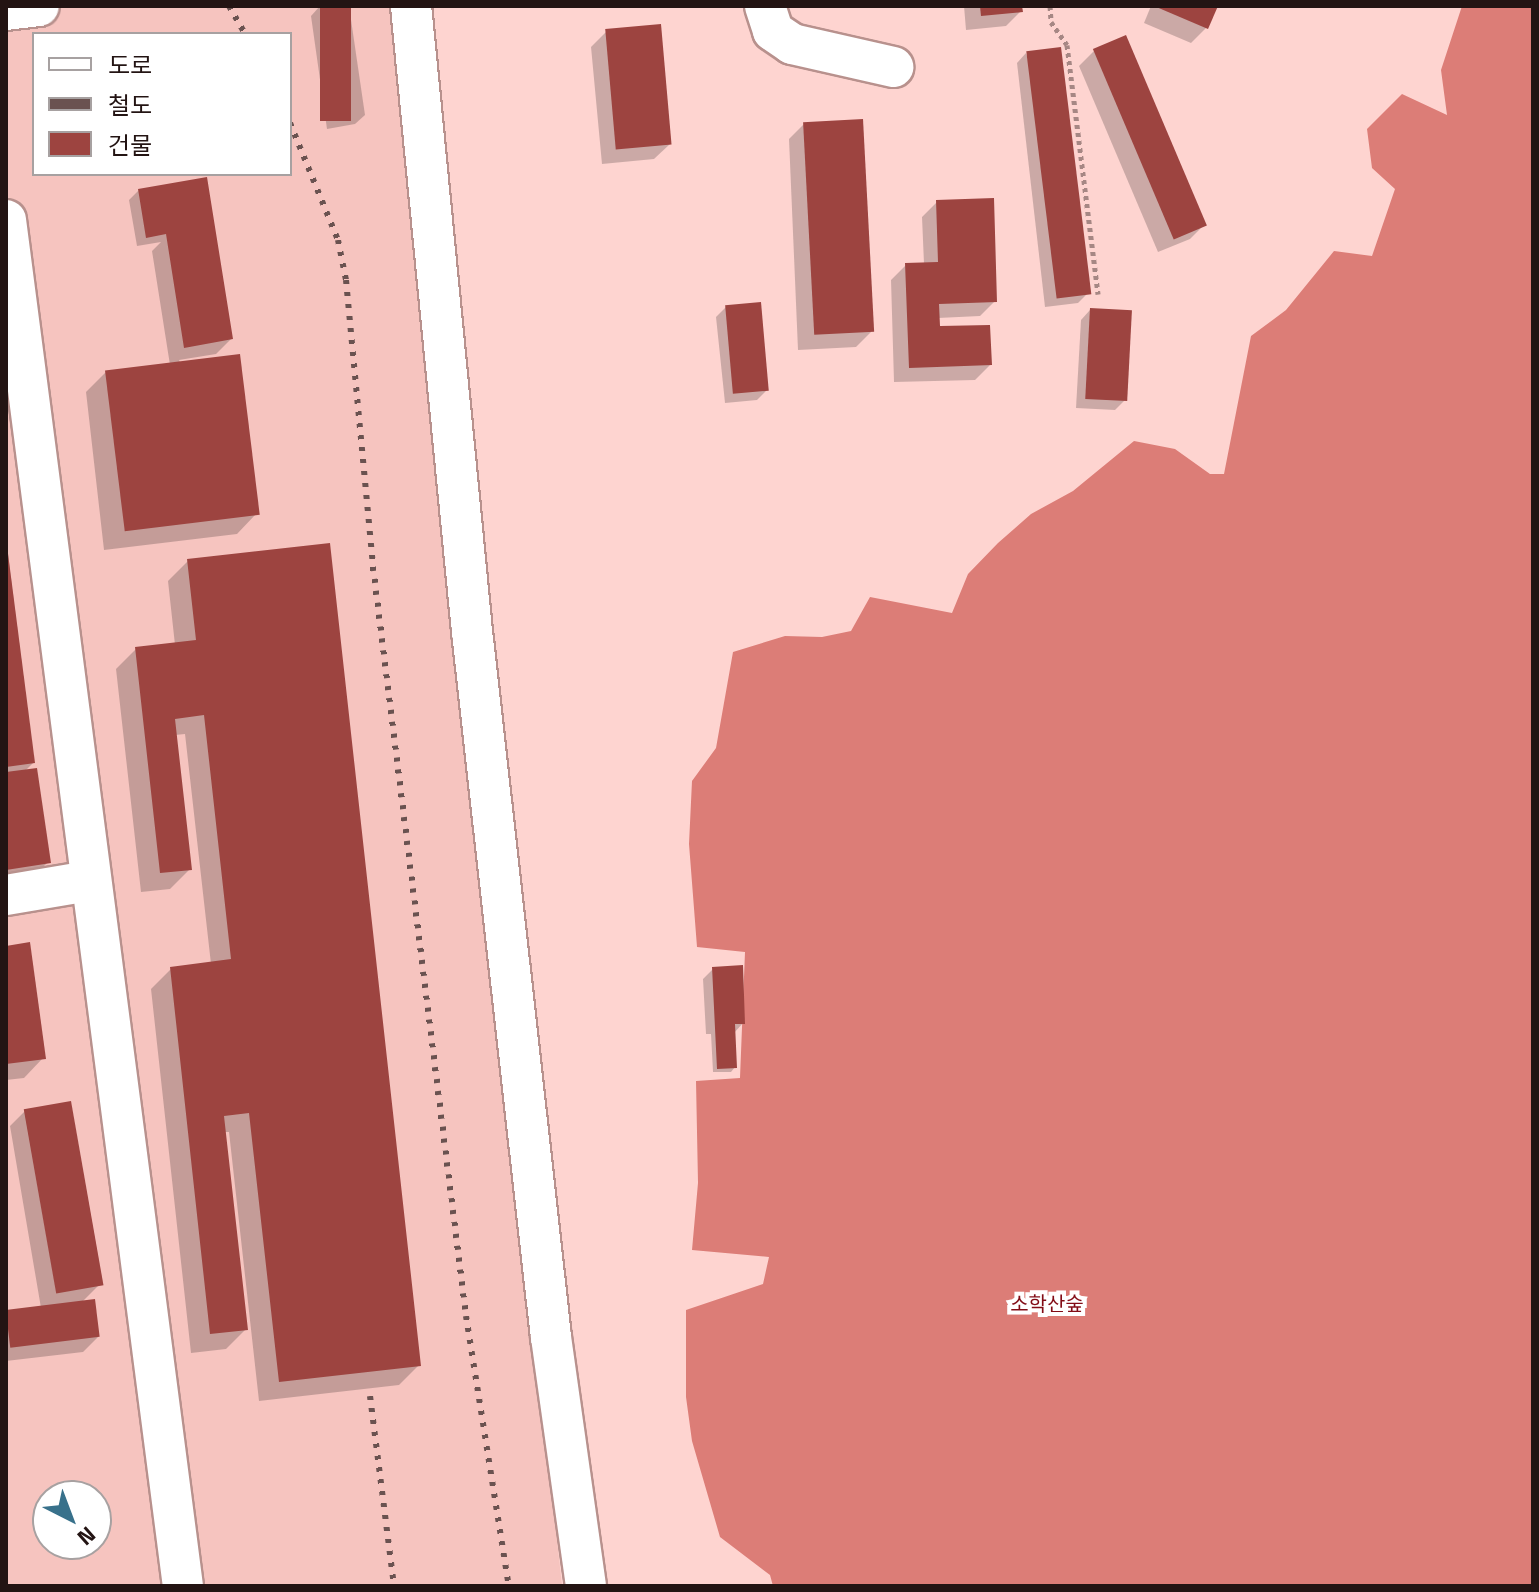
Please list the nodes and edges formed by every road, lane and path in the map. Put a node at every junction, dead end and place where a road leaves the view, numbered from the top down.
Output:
1 (39, 6) edge
2 (411, 6) edge
3 (765, 6) edge
4 (1050, 6) edge
5 (6, 10) edge
6 (893, 67) dead end
7 (6, 220) edge
8 (1098, 294) dead end
9 (89, 881) junction
10 (6, 895) edge
11 (183, 1586) edge
12 (586, 1586) edge

1 - 5 street
2 - 12 street
3 - 6 street
4 - 8 path
7 - 9 street
9 - 10 street
9 - 11 street

